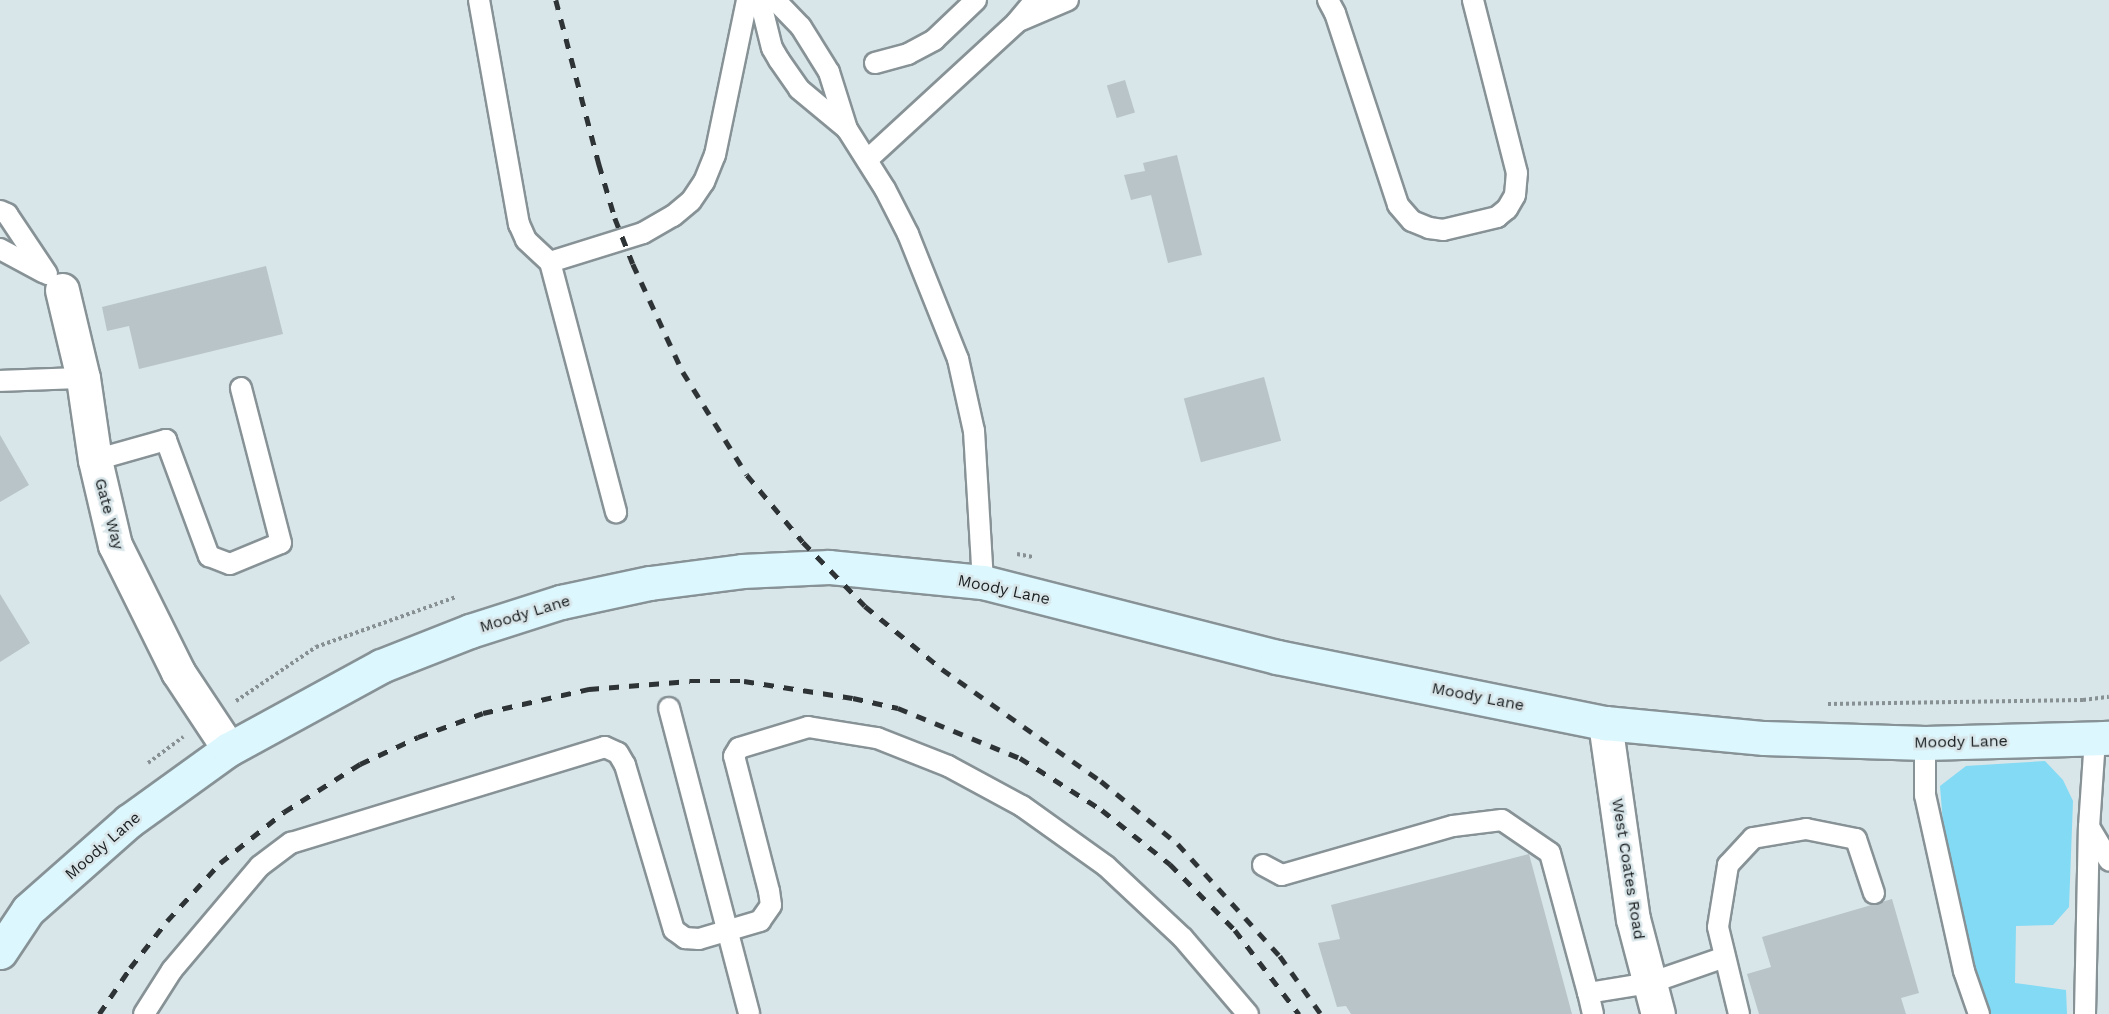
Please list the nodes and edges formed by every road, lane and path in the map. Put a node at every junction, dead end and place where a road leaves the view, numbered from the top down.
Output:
1 (479, 0) edge
2 (747, 0) edge
3 (760, 0) edge
4 (775, 0) edge
5 (976, 0) edge
6 (1035, 0) edge
7 (1068, 0) edge
8 (1328, 0) edge
9 (1473, 0) edge
10 (1016, 23) junction
11 (875, 63) dead end
12 (847, 129) junction
13 (867, 160) junction
14 (0, 211) edge
15 (0, 249) edge
16 (550, 262) junction
17 (54, 282) junction
18 (83, 378) junction
19 (0, 381) edge
20 (241, 387) dead end
21 (95, 460) junction
22 (616, 512) dead end
23 (981, 550) junction
24 (1035, 558) dead end
25 (983, 582) junction
26 (467, 594) dead end
27 (2109, 697) edge
28 (1818, 703) dead end
29 (669, 708) dead end
30 (209, 719) junction
31 (1605, 723) junction
32 (2102, 739) edge
33 (1925, 743) junction
34 (229, 749) junction
35 (142, 768) dead end
36 (2089, 827) junction
37 (2109, 860) edge
38 (1263, 865) dead end
39 (1874, 893) dead end
40 (727, 931) junction
41 (0, 952) edge
42 (1725, 957) junction
43 (1650, 983) junction
44 (1588, 993) junction
45 (144, 1014) edge
46 (750, 1014) edge
47 (1248, 1014) edge
48 (1593, 1014) edge
49 (1658, 1014) edge
50 (1739, 1014) edge
51 (1978, 1014) edge
52 (2085, 1014) edge

1 - 16 lane
2 - 16 lane
3 - 12 lane
4 - 12 lane
5 - 11 lane
6 - 10 lane
7 - 10 lane
8 - 9 lane
10 - 13 lane
12 - 13 lane
13 - 23 lane
14 - 17 lane
15 - 17 lane
16 - 22 lane
17 - 18 street, Gate Way
18 - 19 lane
18 - 21 street, Gate Way
20 - 21 lane
21 - 30 street, Gate Way
23 - 24 path
23 - 25 lane
25 - 31 street, Moody Lane
25 - 34 street, Moody Lane
26 - 30 path
27 - 28 path
29 - 40 lane
30 - 34 street, Gate Way
30 - 35 path
31 - 33 street, Moody Lane
31 - 43 street, West Coates Road
32 - 33 street, Moody Lane
32 - 36 lane
33 - 51 lane
34 - 41 street, Moody Lane
36 - 37 lane
36 - 52 lane
38 - 44 lane
39 - 42 lane
40 - 45 lane
40 - 46 lane
40 - 47 lane
42 - 43 lane
42 - 50 lane
43 - 44 lane
43 - 49 street, West Coates Road
44 - 48 lane

